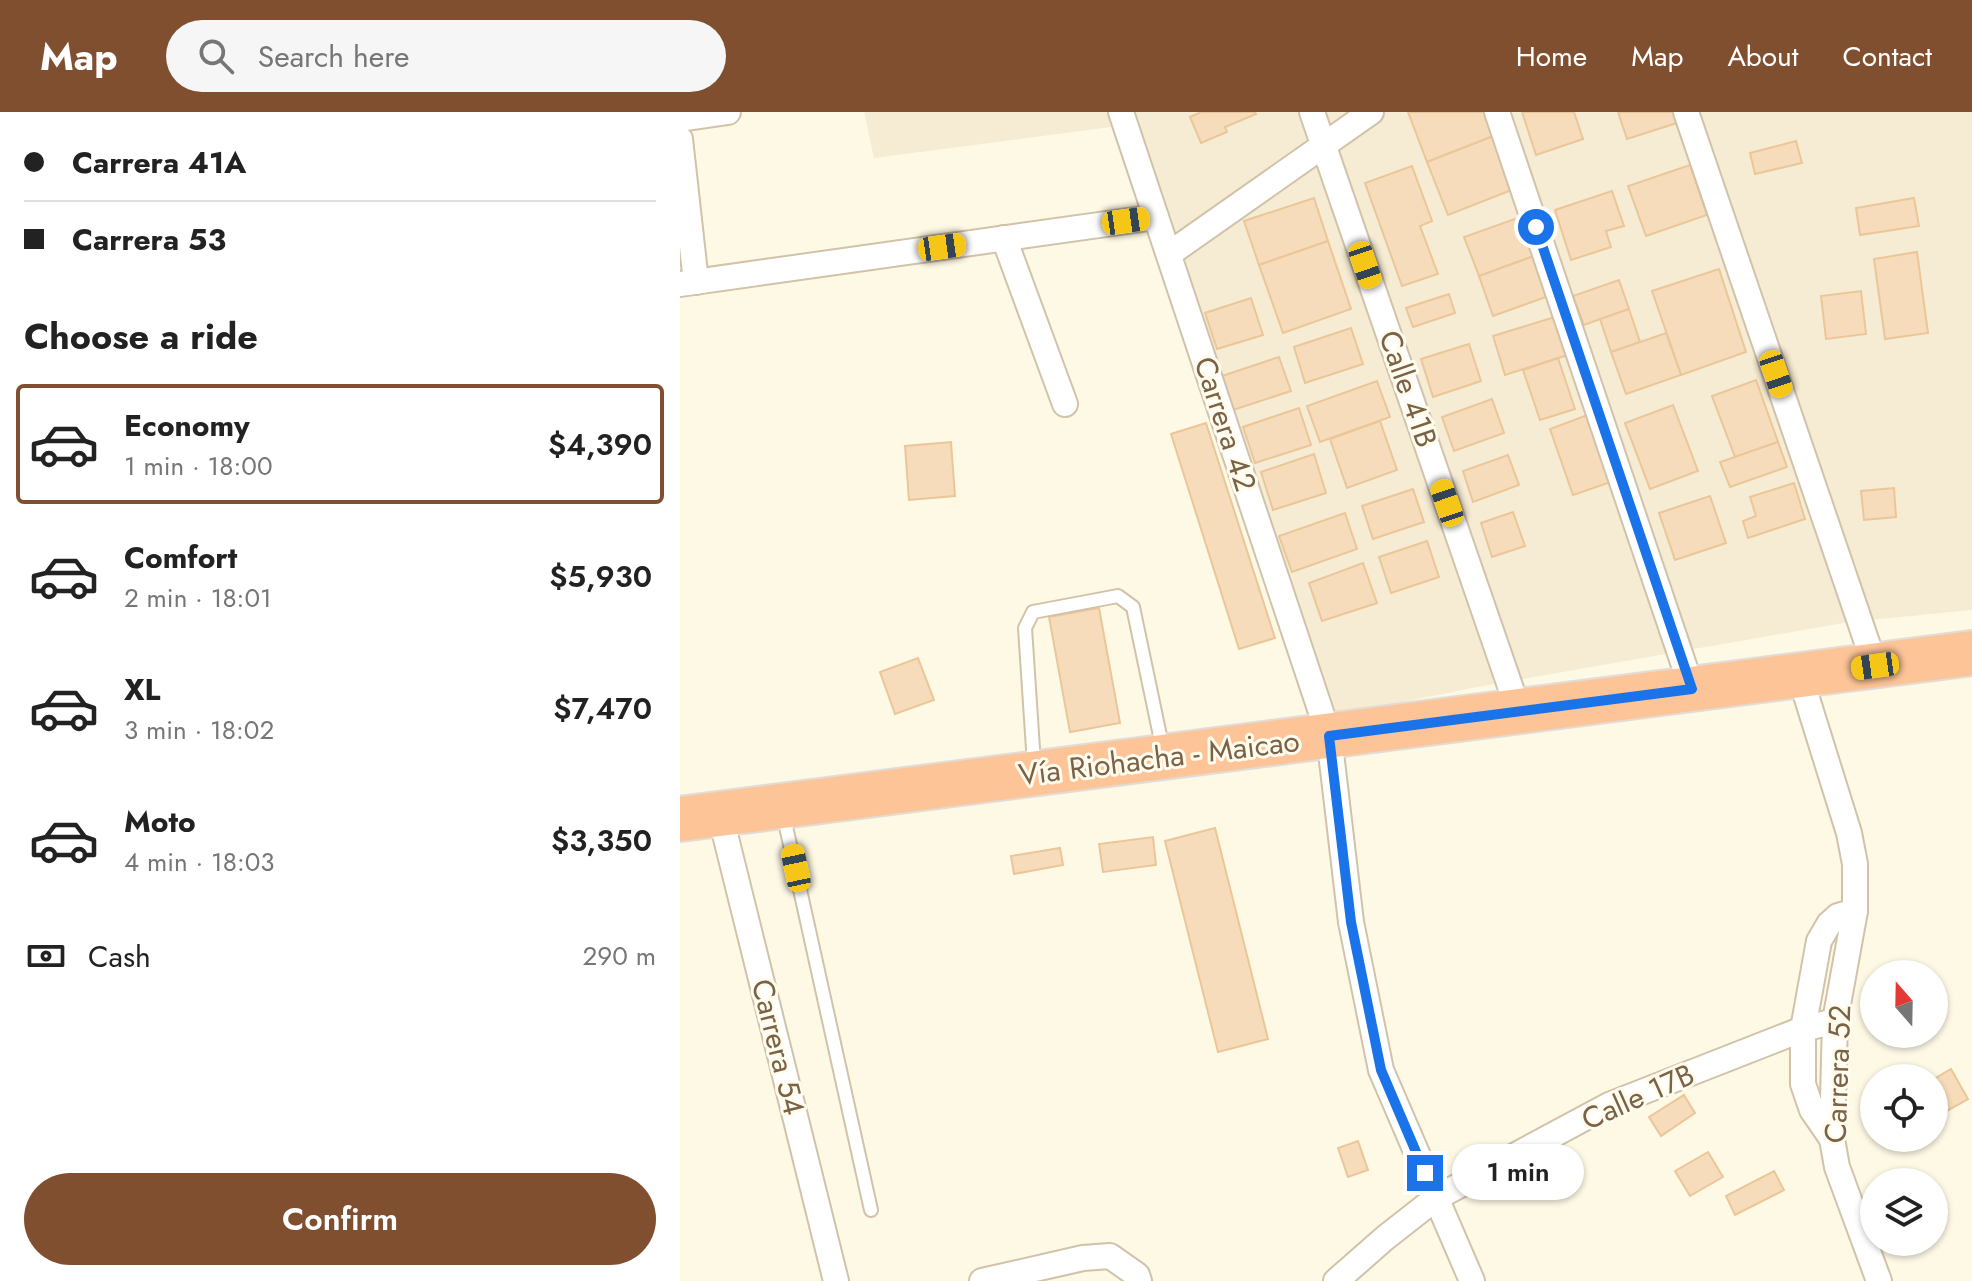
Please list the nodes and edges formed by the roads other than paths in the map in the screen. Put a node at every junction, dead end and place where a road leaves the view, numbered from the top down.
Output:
1 (728, 112) edge
2 (1121, 112) edge
3 (1312, 112) edge
4 (1371, 112) edge
5 (1497, 112) edge
6 (1686, 112) edge
7 (680, 119) edge
8 (680, 139) edge
9 (1323, 145) junction
10 (1156, 217) junction
11 (1004, 238) junction
12 (1169, 254) junction
13 (688, 283) edge
14 (1065, 404) dead end
15 (1972, 653) edge
16 (1875, 666) junction
17 (1800, 676) junction
18 (1692, 689) junction
19 (1519, 712) junction
20 (1329, 736) junction
21 (1165, 757) junction
22 (1035, 774) junction
23 (782, 806) junction
24 (700, 816) edge
25 (1855, 911) junction
26 (1835, 1021) junction
27 (1803, 1029) junction
28 (1832, 1139) junction
29 (1436, 1198) junction
30 (871, 1210) dead end
31 (836, 1281) edge
32 (982, 1281) edge
33 (1139, 1281) edge
34 (1336, 1281) edge
35 (1472, 1281) edge
36 (1879, 1281) edge

1 - 7 street
2 - 10 street, Carrera 42
3 - 9 street, Calle 41B
4 - 9 street
5 - 18 street
6 - 16 street
8 - 13 street
9 - 12 street
9 - 19 street, Calle 41B
10 - 11 street
10 - 12 street, Carrera 42
11 - 13 street
11 - 14 street
12 - 20 street, Carrera 42
15 - 16 highway, Vía Riohacha - Maicao
16 - 17 highway, Vía Riohacha - Maicao
17 - 18 highway, Vía Riohacha - Maicao
17 - 25 street, Carrera 52
18 - 19 highway, Vía Riohacha - Maicao
19 - 20 highway, Vía Riohacha - Maicao
20 - 21 highway, Vía Riohacha - Maicao
20 - 29 street, Carrera 42
21 - 22 highway, Vía Riohacha - Maicao
21 - 22 lane
22 - 23 highway, Vía Riohacha - Maicao
23 - 24 highway, Vía Riohacha - Maicao
23 - 30 lane
24 - 31 street, Carrera 54
25 - 26 street, Carrera 52
25 - 27 street
26 - 27 street, Calle 17B
26 - 28 street, Carrera 52
27 - 28 street
27 - 29 street, Calle 17B
28 - 36 street, Carrera 52
29 - 34 street, Calle 17B
29 - 35 street, Carrera 42
32 - 33 street

